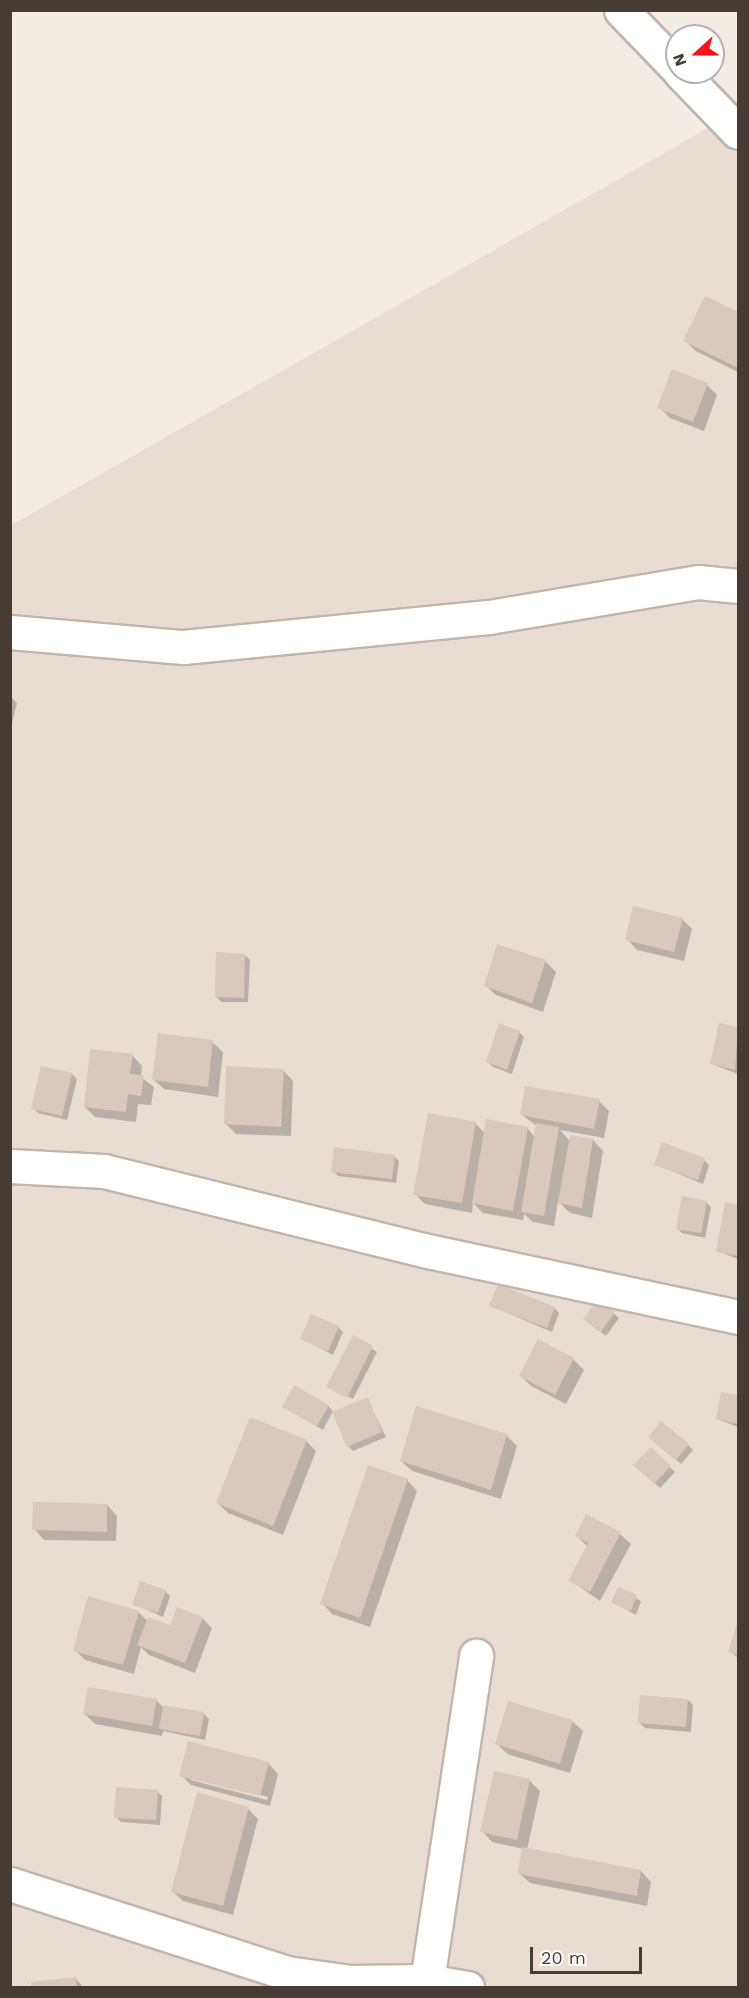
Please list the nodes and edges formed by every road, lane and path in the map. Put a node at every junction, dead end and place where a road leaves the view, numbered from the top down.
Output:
1 (621, 10) edge
2 (665, 56) edge
3 (692, 84) edge
4 (738, 132) edge
5 (738, 586) edge
6 (10, 632) edge
7 (10, 1166) edge
8 (738, 1317) edge
9 (476, 1656) dead end
10 (10, 1884) edge
11 (424, 1984) edge
12 (467, 1988) edge

1 - 2 street
3 - 4 street
5 - 6 street
7 - 8 street
9 - 11 street
10 - 11 street
11 - 12 street

